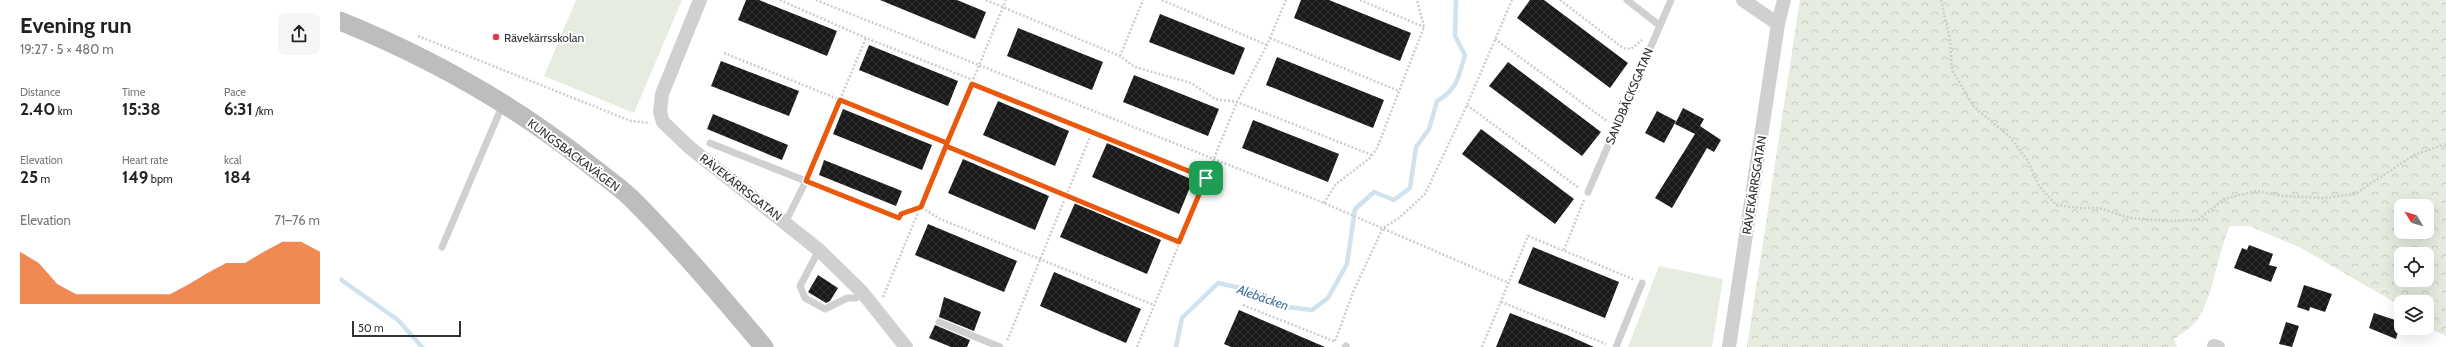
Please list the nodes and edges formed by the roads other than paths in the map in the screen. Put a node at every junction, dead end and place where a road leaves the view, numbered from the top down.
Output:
1 (700, 0) edge
2 (1627, 0) edge
3 (1671, 0) edge
4 (1743, 0) edge
5 (1784, 0) edge
6 (340, 21) edge
7 (1778, 24) junction
8 (1659, 25) junction
9 (504, 102) junction
10 (710, 143) dead end
11 (806, 181) junction
12 (1588, 192) road end
13 (899, 218) road end
14 (785, 222) junction
15 (442, 247) dead end
16 (819, 250) junction
17 (1642, 283) road end
18 (862, 292) junction
19 (939, 322) dead end
20 (764, 347) edge
21 (906, 347) edge
22 (1000, 347) edge
23 (1616, 347) edge
24 (1729, 347) edge

1 - 14 street, RÄVEKÄRRSGATAN
2 - 8 lane
3 - 8 lane, SANDBÄCKSGATAN
4 - 7 street
5 - 7 street, RÄVEKÄRRSGATAN
6 - 9 street, KUNGSBACKAVÄGEN
7 - 24 street, RÄVEKÄRRSGATAN
8 - 12 lane, SANDBÄCKSGATAN
9 - 15 lane
9 - 20 street, KUNGSBACKAVÄGEN
10 - 11 lane
11 - 13 lane
11 - 14 lane
14 - 16 street, RÄVEKÄRRSGATAN
16 - 18 street, RÄVEKÄRRSGATAN
16 - 18 lane
17 - 23 lane
18 - 21 street, RÄVEKÄRRSGATAN
19 - 22 lane

